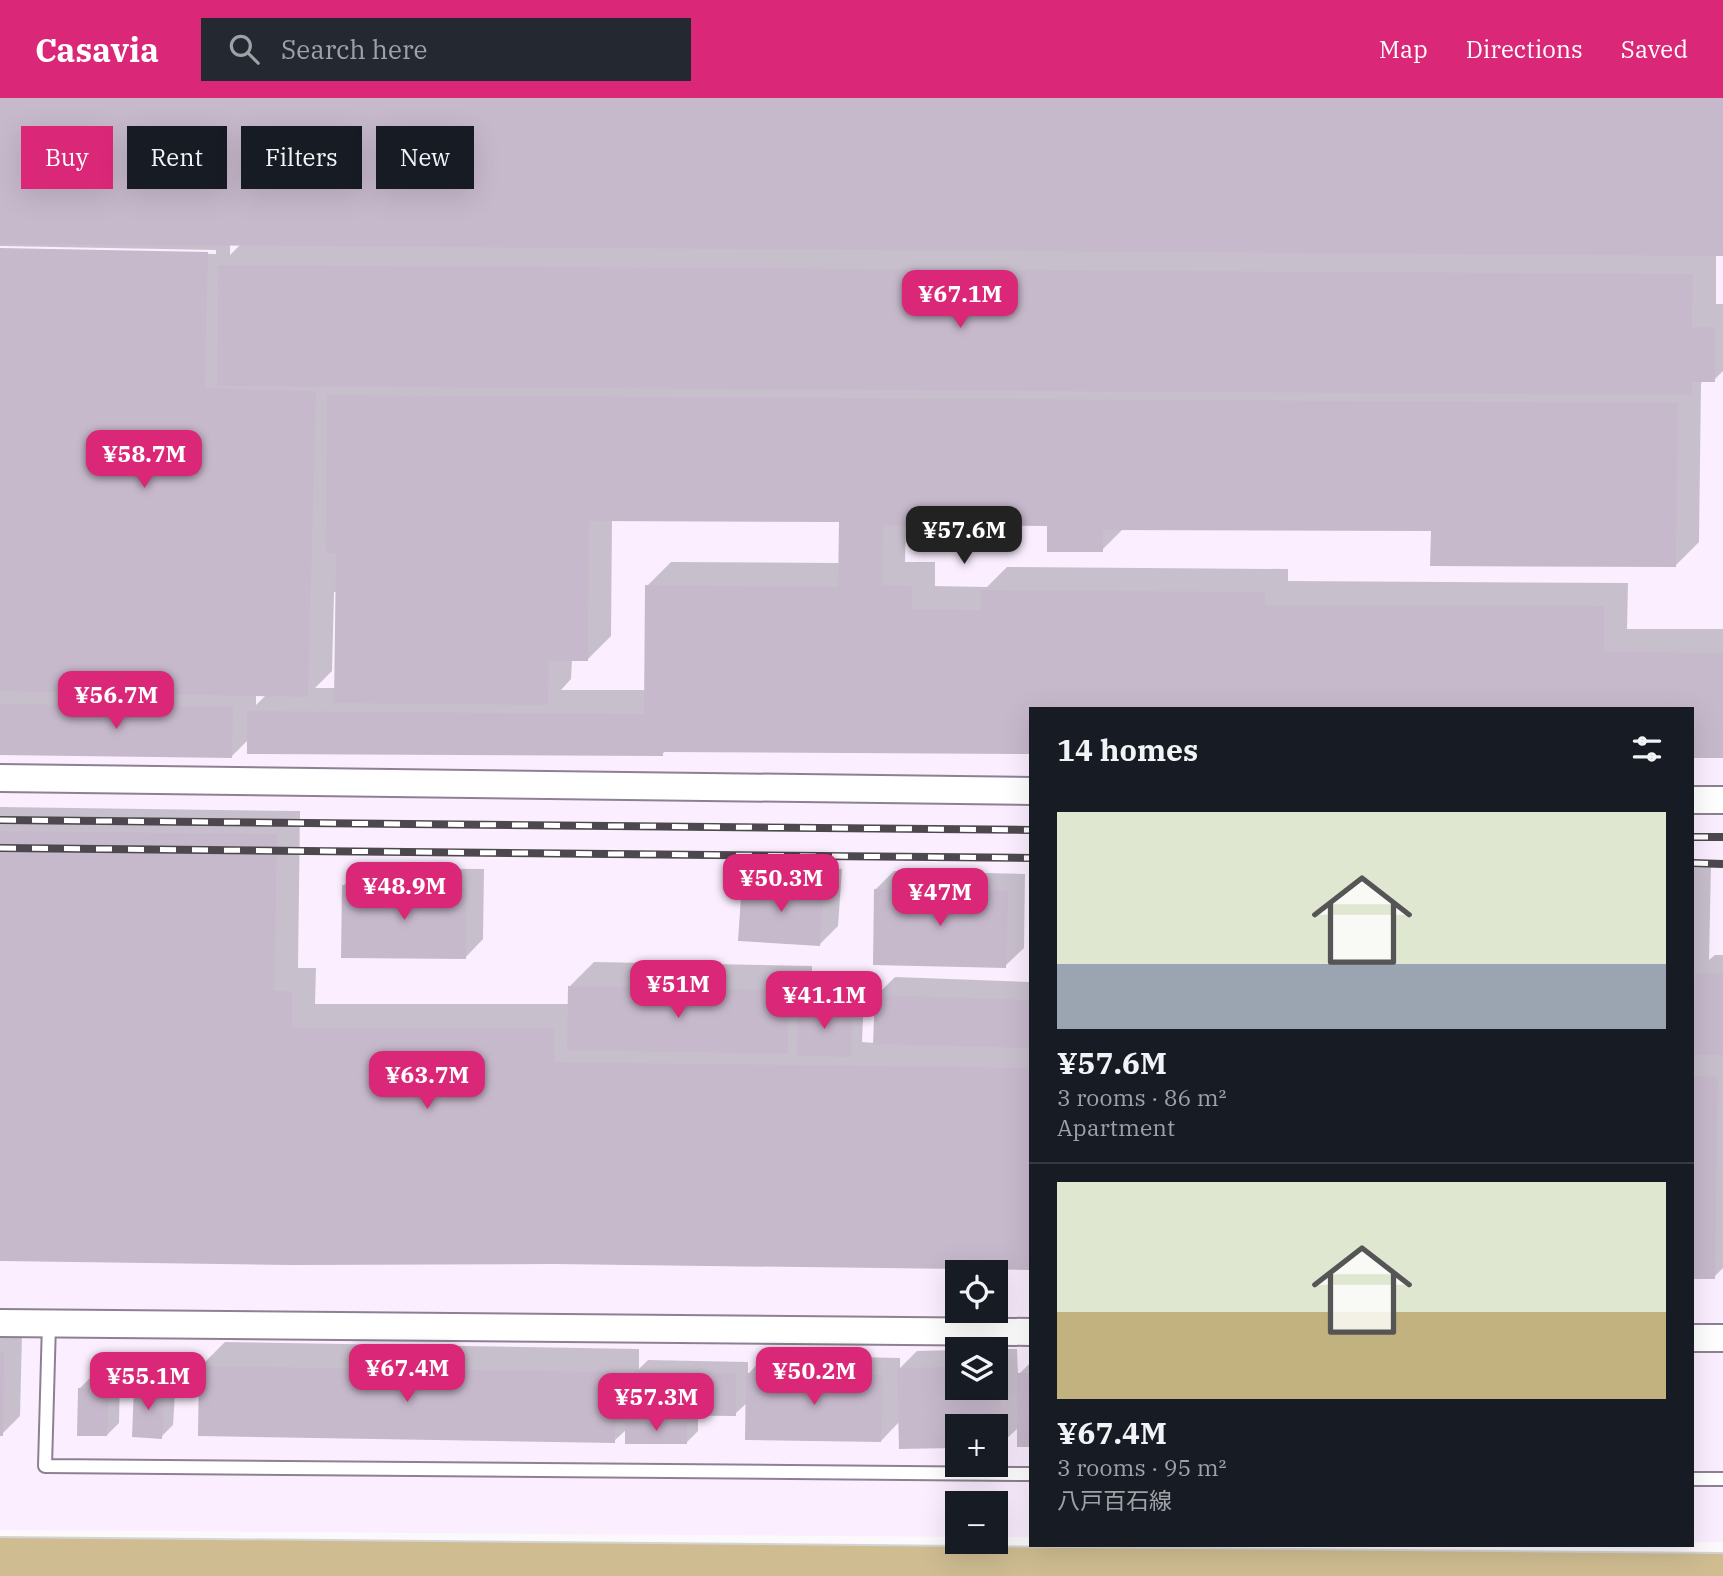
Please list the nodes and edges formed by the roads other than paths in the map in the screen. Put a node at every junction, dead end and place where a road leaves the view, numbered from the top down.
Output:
1 (0, 778) edge
2 (1029, 791) edge
3 (1694, 800) edge
4 (1723, 800) edge
5 (0, 1323) edge
6 (49, 1324) junction
7 (1029, 1332) edge
8 (1694, 1338) edge
9 (1723, 1338) edge
10 (1029, 1474) edge
11 (1694, 1479) edge
12 (1723, 1479) edge
13 (0, 1557) edge
14 (1723, 1573) edge

1 - 2 street
3 - 4 street
5 - 6 street
6 - 7 street
6 - 10 lane
8 - 9 street
11 - 12 lane
13 - 14 main road

